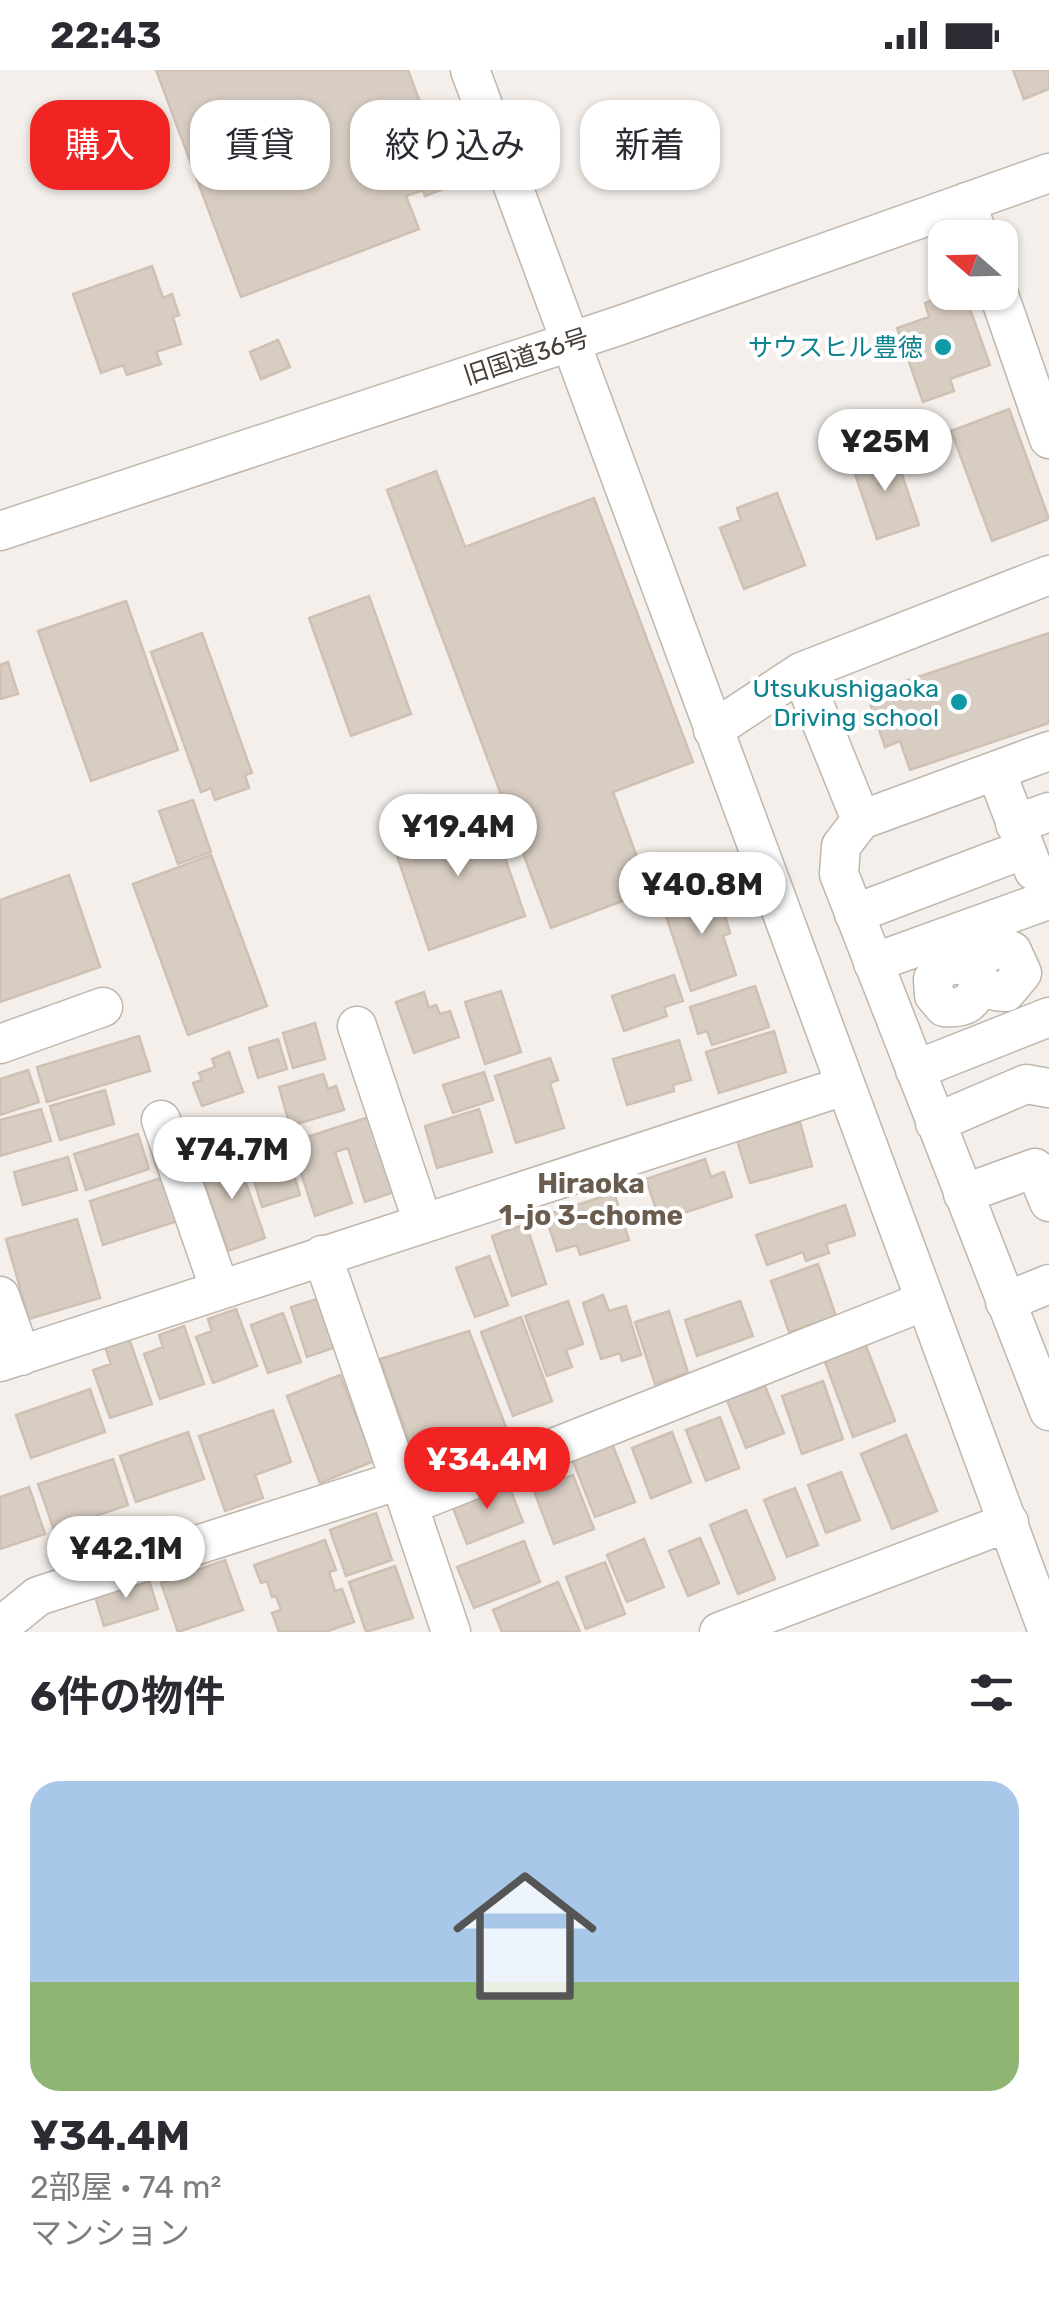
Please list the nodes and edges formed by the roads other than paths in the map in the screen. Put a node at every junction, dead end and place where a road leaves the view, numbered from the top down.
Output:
1 (470, 70) edge
2 (1049, 174) edge
3 (966, 202) junction
4 (972, 220) edge
5 (1004, 310) edge
6 (574, 341) junction
7 (1049, 439) edge
8 (0, 531) edge
9 (1049, 575) edge
10 (801, 672) junction
11 (713, 730) junction
12 (1049, 752) edge
13 (996, 771) junction
14 (861, 820) junction
15 (1030, 828) edge
16 (946, 893) junction
17 (1047, 906) edge
18 (854, 914) junction
19 (873, 963) junction
20 (103, 1008) dead end
21 (892, 1011) junction
22 (1034, 1023) edge
23 (358, 1026) dead end
24 (0, 1044) edge
25 (915, 1070) junction
26 (844, 1086) junction
27 (1049, 1088) edge
28 (162, 1120) dead end
29 (935, 1123) junction
30 (963, 1194) junction
31 (1049, 1202) edge
32 (423, 1223) junction
33 (322, 1255) junction
34 (1049, 1284) edge
35 (220, 1290) junction
36 (0, 1296) edge
37 (925, 1301) junction
38 (1005, 1302) junction
39 (10, 1359) edge
40 (1049, 1412) edge
41 (405, 1492) junction
42 (1009, 1522) junction
43 (0, 1626) edge
44 (451, 1632) edge
45 (719, 1632) edge
46 (1048, 1632) edge

1 - 6 street
2 - 3 street, 旧国道36号
3 - 4 street
3 - 6 street, 旧国道36号
5 - 7 street
6 - 8 street, 旧国道36号
6 - 11 street
9 - 10 street
10 - 11 street
10 - 14 street
11 - 26 street
12 - 13 street
13 - 14 street
13 - 15 street
14 - 18 street
15 - 16 street
15 - 17 street
16 - 17 street
16 - 18 street
16 - 19 street
18 - 19 street
19 - 21 street
20 - 24 street
21 - 22 street
21 - 25 street
22 - 25 street
23 - 32 street
25 - 29 street
26 - 32 street
26 - 37 street
27 - 29 street
28 - 35 street
29 - 30 street
30 - 31 street
30 - 38 street
32 - 33 street
33 - 35 street
33 - 41 street
34 - 38 street
35 - 39 street
36 - 39 street
37 - 41 street
37 - 42 street
38 - 40 street
41 - 43 street
41 - 44 street
42 - 45 street
42 - 46 street

